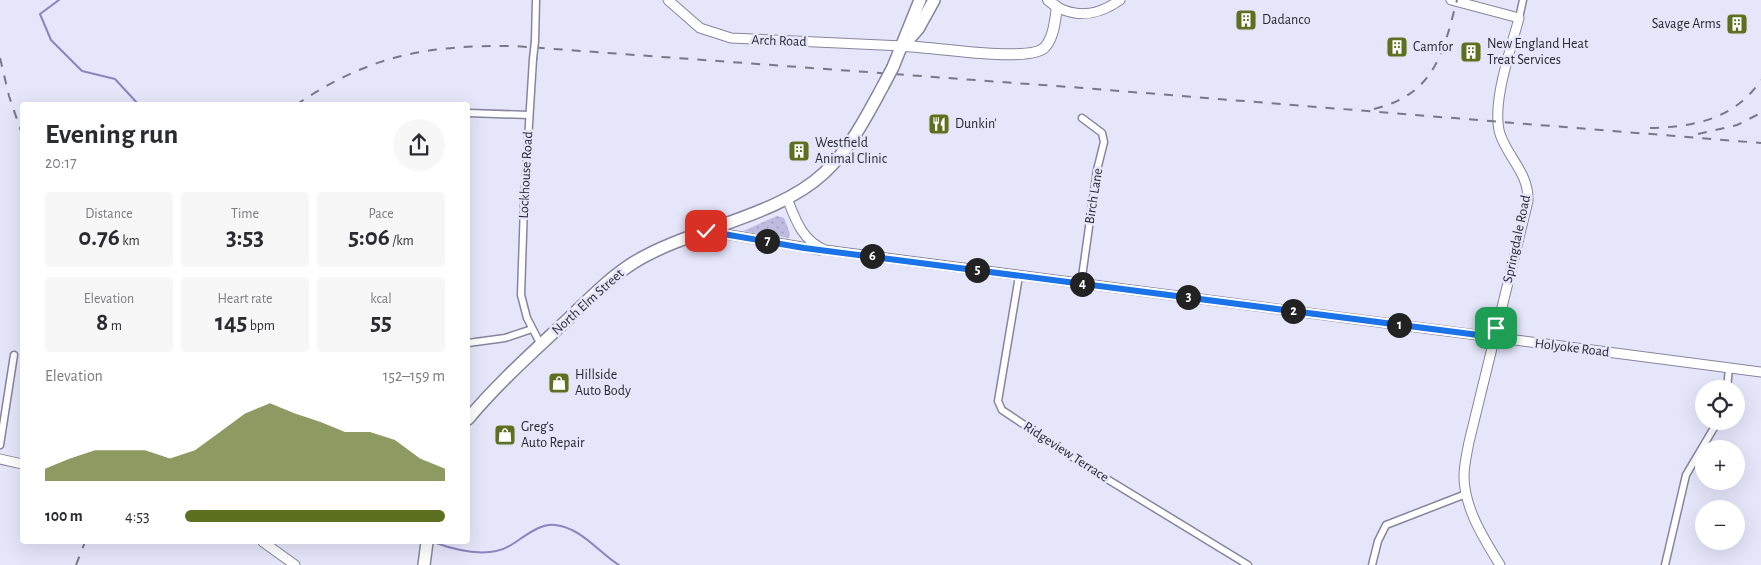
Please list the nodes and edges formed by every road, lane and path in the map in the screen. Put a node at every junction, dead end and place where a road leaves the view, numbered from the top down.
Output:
1 (536, 0) edge
2 (668, 0) edge
3 (920, 0) edge
4 (934, 0) edge
5 (1048, 0) edge
6 (1120, 0) edge
7 (1451, 0) edge
8 (1523, 0) edge
9 (1057, 7) junction
10 (1519, 18) junction
11 (903, 46) junction
12 (470, 113) edge
13 (529, 115) junction
14 (1082, 118) dead end
15 (787, 198) junction
16 (706, 231) junction
17 (825, 250) junction
18 (1019, 276) junction
19 (1081, 284) junction
20 (532, 329) junction
21 (1494, 337) junction
22 (470, 343) edge
23 (540, 345) junction
24 (14, 355) dead end
25 (1729, 368) junction
26 (1761, 372) edge
27 (1728, 380) edge
28 (470, 417) edge
29 (1713, 430) edge
30 (0, 445) edge
31 (0, 459) edge
32 (20, 464) edge
33 (1466, 494) junction
34 (266, 544) edge
35 (427, 546) edge
36 (294, 565) edge
37 (424, 565) edge
38 (1248, 565) edge
39 (1372, 565) edge
40 (1500, 565) edge
41 (1665, 565) edge

1 - 13 street, Lockhouse Road, bridge
2 - 11 street, Arch Road
3 - 11 highway
4 - 11 highway
5 - 9 main road
6 - 9 street
7 - 10 street
8 - 10 street, Springdale Road
9 - 11 main road
10 - 21 street, Springdale Road
11 - 15 highway, North Elm Street, bridge
12 - 13 street
13 - 20 street, Lockhouse Road
14 - 19 street, Birch Lane
15 - 16 highway, North Elm Street
15 - 17 street, Holyoke Road
16 - 17 street
16 - 23 highway, North Elm Street
17 - 18 street, Holyoke Road
18 - 19 street, Holyoke Road
18 - 38 street, Ridgeview Terrace
19 - 21 street, Holyoke Road
20 - 22 street
20 - 23 street, Lockhouse Road
21 - 25 street, Holyoke Road
21 - 33 street, Springdale Road
23 - 28 highway, North Elm Street
24 - 30 street
25 - 26 street, Holyoke Road
25 - 27 street
29 - 41 street
31 - 32 street
33 - 39 street
33 - 40 street, Springdale Road
34 - 36 street
35 - 37 highway

